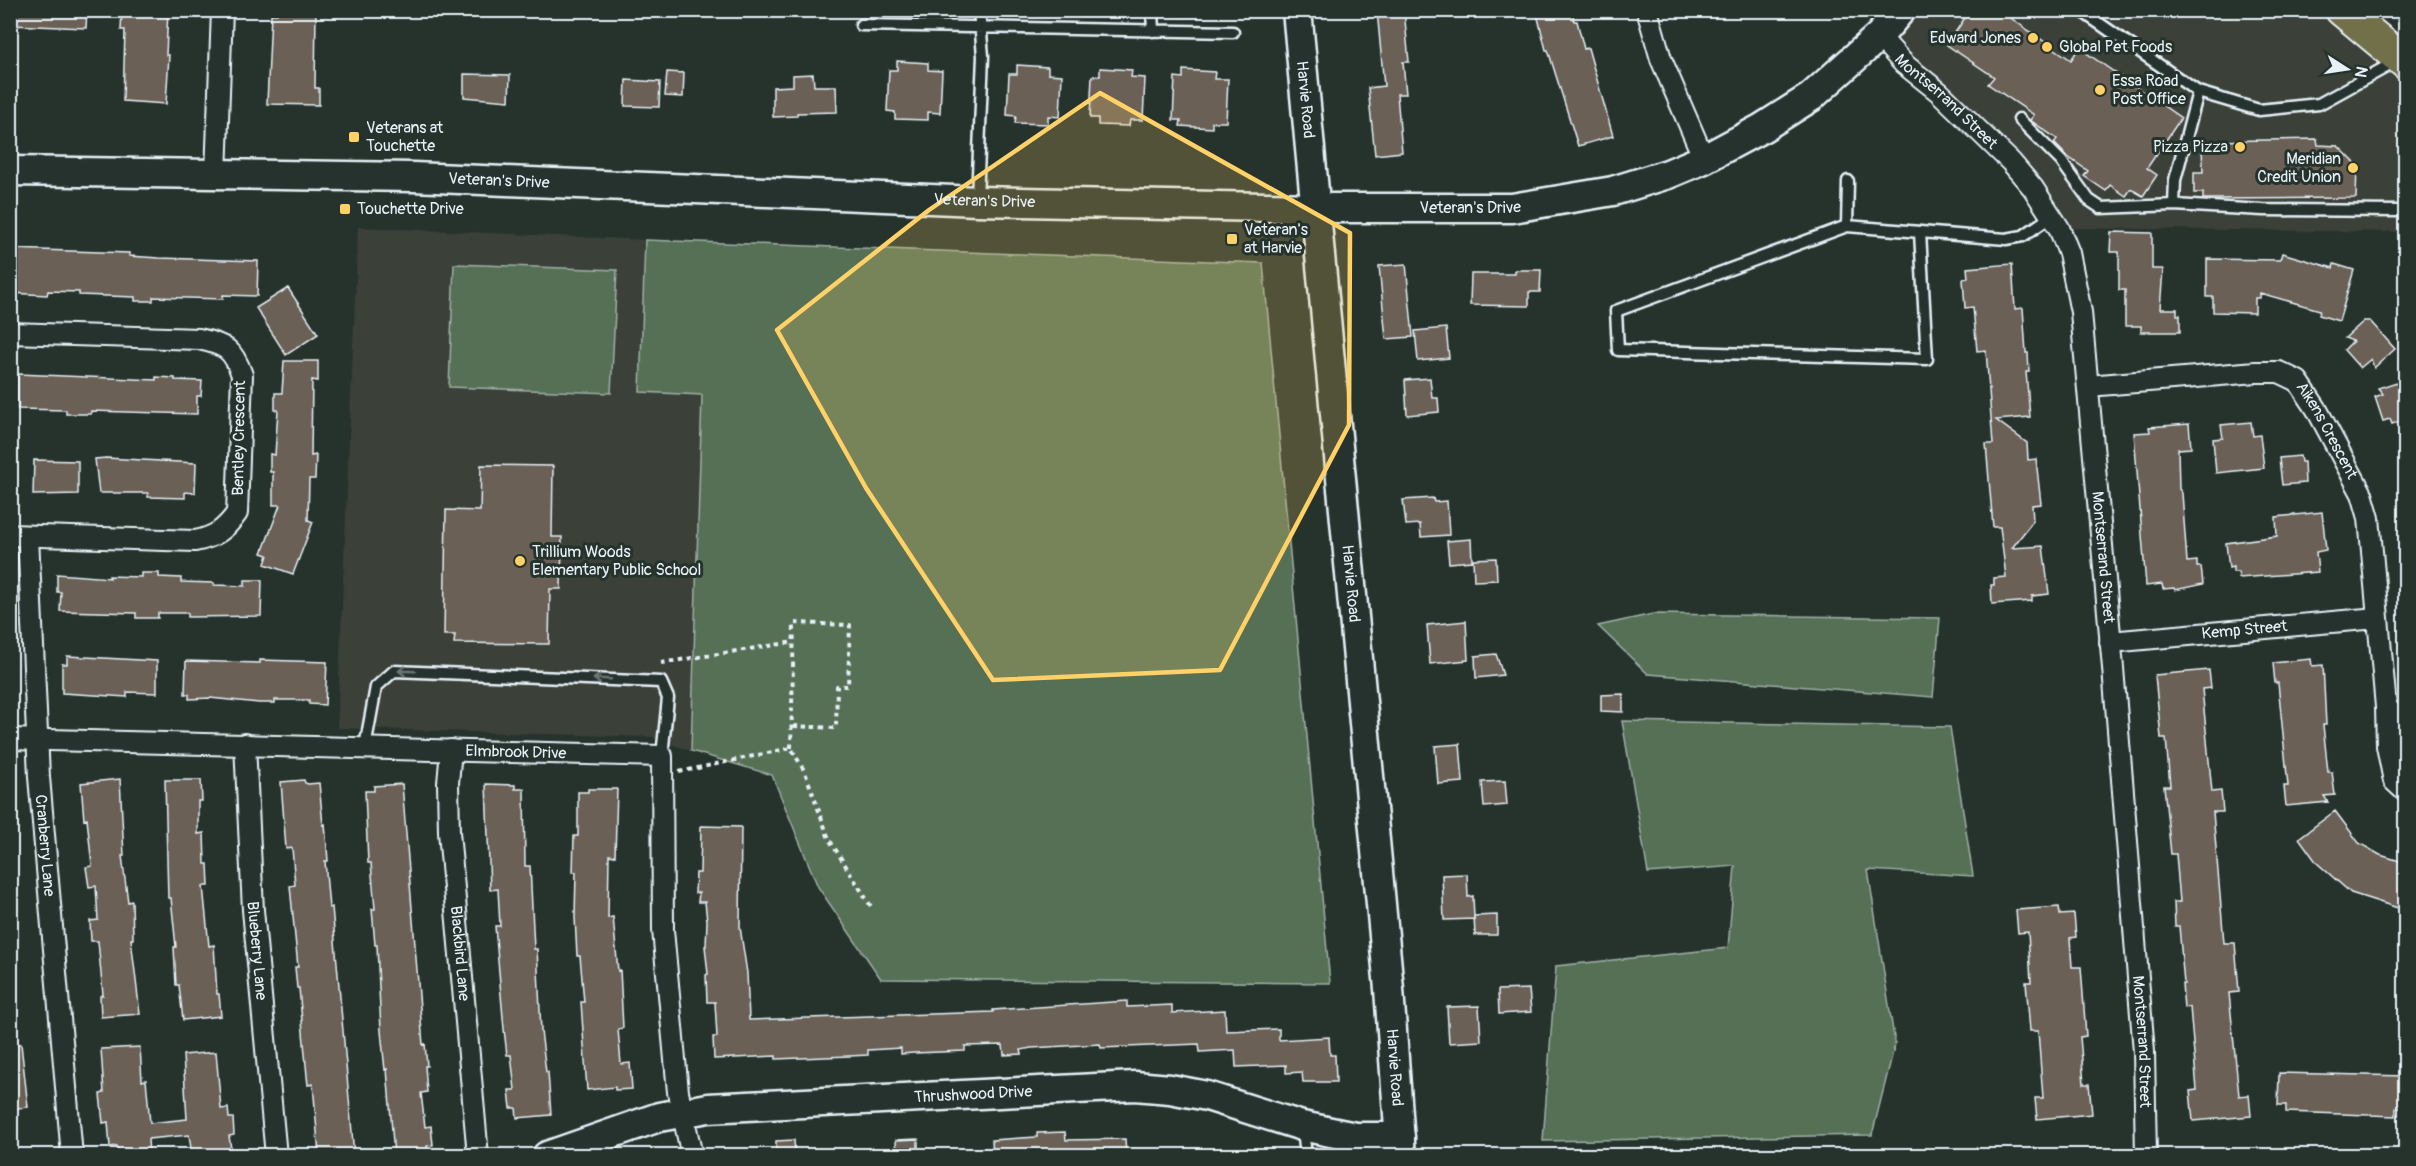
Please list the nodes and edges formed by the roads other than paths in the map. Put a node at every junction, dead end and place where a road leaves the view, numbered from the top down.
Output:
1 (222, 10) edge
2 (979, 10) edge
3 (1152, 10) edge
4 (1297, 10) edge
5 (1647, 10) edge
6 (1901, 10) edge
7 (2080, 10) edge
8 (2342, 10) edge
9 (861, 25) dead end
10 (980, 28) junction
11 (1153, 31) junction
12 (1233, 32) dead end
13 (1878, 36) junction
14 (2403, 61) edge
15 (2198, 93) junction
16 (2019, 119) dead end
17 (1704, 159) junction
18 (10, 171) edge
19 (216, 175) junction
20 (1848, 181) dead end
21 (977, 201) junction
22 (2174, 205) junction
23 (1317, 208) junction
24 (2399, 211) dead end
25 (2052, 216) junction
26 (1847, 226) junction
27 (1920, 232) junction
28 (10, 333) edge
29 (2088, 386) junction
30 (19, 536) edge
31 (2377, 618) junction
32 (2110, 642) junction
33 (2386, 707) junction
34 (2406, 726) edge
35 (10, 740) edge
36 (36, 740) junction
37 (245, 744) junction
38 (365, 747) junction
39 (451, 750) junction
40 (662, 756) junction
41 (2406, 792) edge
42 (682, 1113) junction
43 (1302, 1126) junction
44 (1401, 1146) edge
45 (72, 1155) edge
46 (276, 1155) edge
47 (478, 1155) edge
48 (547, 1155) edge
49 (692, 1155) edge
50 (1306, 1155) edge
51 (2146, 1155) edge

1 - 19 street
2 - 10 lane
3 - 11 lane
4 - 23 street, Harvie Road
5 - 17 street
6 - 13 street, Veteran's Drive
7 - 15 lane
8 - 14 main road
9 - 10 lane
10 - 11 lane
10 - 21 lane
11 - 12 lane
13 - 17 street, Veteran's Drive
13 - 25 street, Montserrand Street
14 - 15 lane
15 - 22 lane
16 - 22 lane
17 - 23 street, Veteran's Drive
18 - 19 street, Veteran's Drive
19 - 21 street, Veteran's Drive
20 - 26 lane
21 - 23 street, Veteran's Drive
22 - 24 lane
23 - 44 street, Harvie Road
25 - 27 lane
25 - 29 street, Montserrand Street
26 - 27 lane
26 - 27 lane
28 - 30 street, Bentley Crescent
29 - 31 street, Aikens Crescent
29 - 32 street, Montserrand Street
30 - 36 street, Cranberry Lane
31 - 32 street, Kemp Street
31 - 33 street, Aikens Crescent
32 - 51 street, Montserrand Street
33 - 34 street
33 - 41 street, Aikens Crescent
35 - 36 street, Elmbrook Drive
36 - 37 street, Elmbrook Drive
36 - 45 street, Cranberry Lane
37 - 38 street, Elmbrook Drive
37 - 46 street, Blueberry Lane
38 - 39 street, Elmbrook Drive
40 -> 38 lane
39 - 40 street, Elmbrook Drive
39 - 47 street, Blackbird Lane
40 - 42 street
42 - 43 street, Thrushwood Drive
42 - 48 street, Thrushwood Drive
42 - 49 street
43 - 44 street, Thrushwood Drive
43 - 50 lane

